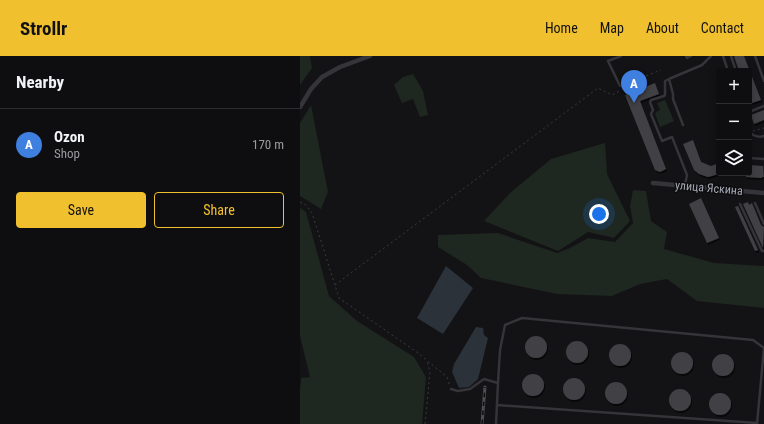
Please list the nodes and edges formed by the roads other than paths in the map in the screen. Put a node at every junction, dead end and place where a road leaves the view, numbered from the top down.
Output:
1 (370, 56) edge
2 (621, 56) edge
3 (686, 56) edge
4 (690, 56) edge
5 (711, 56) edge
6 (722, 56) edge
7 (731, 56) edge
8 (755, 56) edge
9 (606, 57) dead end
10 (608, 61) junction
11 (727, 68) edge
12 (735, 68) edge
13 (669, 79) junction
14 (764, 81) edge
15 (620, 86) road end
16 (764, 106) edge
17 (300, 107) edge
18 (752, 111) edge
19 (683, 125) dead end
20 (752, 134) edge
21 (764, 136) edge
22 (752, 158) edge
23 (764, 159) edge
24 (653, 182) dead end
25 (685, 185) junction
26 (764, 193) edge
27 (755, 203) dead end
28 (740, 204) dead end
29 (764, 224) edge
30 (764, 251) edge
31 (498, 383) junction
32 (451, 389) road end
33 (497, 405) junction
34 (496, 424) edge
35 (757, 424) edge

1 - 17 street
2 - 10 lane
3 - 4 lane
5 - 13 lane
6 - 11 lane
7 - 12 lane
8 - 14 lane
9 - 10 lane
10 - 15 lane
13 - 19 lane
13 - 25 lane
16 - 18 lane
20 - 21 lane
22 - 23 lane
24 - 25 street, улица Яскина
25 - 26 street, улица Яскина
27 - 29 lane
28 - 30 lane
31 - 32 lane
31 - 33 lane
31 - 35 lane
33 - 34 lane
33 - 35 lane

